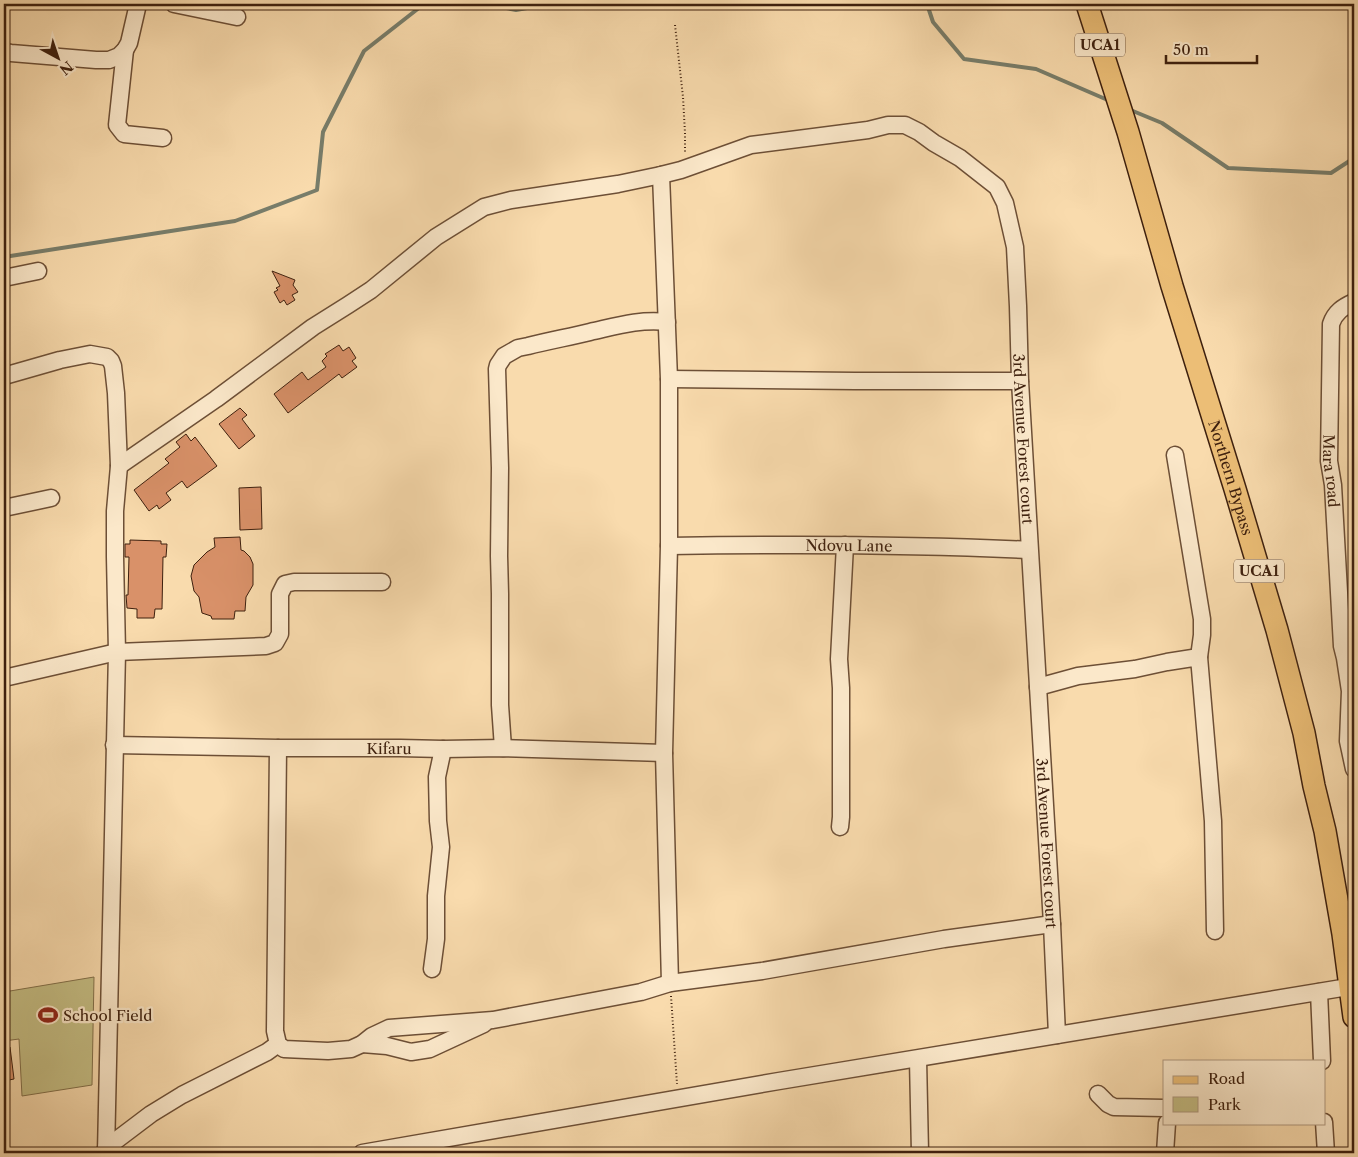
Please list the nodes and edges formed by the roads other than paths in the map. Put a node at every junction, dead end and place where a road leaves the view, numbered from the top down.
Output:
1 (138, 4) edge
2 (174, 4) edge
3 (1087, 4) edge
4 (236, 18) dead end
5 (125, 50) junction
6 (4, 52) edge
7 (163, 138) dead end
8 (661, 175) junction
9 (38, 271) dead end
10 (4, 278) edge
11 (1354, 302) edge
12 (667, 322) junction
13 (4, 376) edge
14 (669, 379) junction
15 (1020, 381) junction
16 (1174, 455) dead end
17 (119, 466) junction
18 (51, 498) dead end
19 (4, 508) edge
20 (846, 545) junction
21 (670, 546) junction
22 (1029, 550) junction
23 (382, 582) dead end
24 (117, 652) junction
25 (1199, 657) junction
26 (4, 678) edge
27 (1038, 687) junction
28 (114, 745) junction
29 (278, 748) junction
30 (503, 748) junction
31 (443, 749) junction
32 (664, 753) junction
33 (1354, 769) edge
34 (840, 827) dead end
35 (1052, 924) junction
36 (1215, 931) dead end
37 (432, 969) dead end
38 (670, 983) junction
39 (1352, 986) edge
40 (1319, 992) junction
41 (1354, 1017) edge
42 (493, 1020) junction
43 (1057, 1035) junction
44 (278, 1044) junction
45 (362, 1044) junction
46 (918, 1059) junction
47 (1322, 1060) edge
48 (1098, 1094) dead end
49 (1163, 1108) edge
50 (1167, 1124) edge
51 (1324, 1124) edge
52 (106, 1151) edge
53 (362, 1153) edge
54 (920, 1153) edge
55 (1165, 1153) edge
56 (1326, 1153) edge

1 - 5 street
2 - 4 street
3 - 39 main road, Northern Bypass / UCA1
5 - 6 street
5 - 7 street
8 - 12 street
8 - 15 street, 3rd Avenue Forest court
8 - 17 street, 3rd Avenue Forest court
9 - 10 street
11 - 33 street, Mara road
12 - 14 street
12 - 30 street
13 - 17 street
14 - 15 street
14 - 21 street
15 - 22 street, 3rd Avenue Forest court
16 - 25 street
17 - 24 street
18 - 19 street
20 - 21 street, Ndovu Lane
20 - 22 street, Ndovu Lane
20 - 34 street
21 - 32 street
22 - 27 street, 3rd Avenue Forest court
23 - 24 street
24 - 26 street
24 - 28 street
25 - 27 street
25 - 36 street
27 - 35 street, 3rd Avenue Forest court
28 - 29 street, Kifaru
28 - 52 street
29 - 31 street, Kifaru
29 - 44 street
30 - 31 street, Kifaru
30 - 32 street, Kifaru
31 - 37 street
32 - 38 street
35 - 38 street
35 - 43 street, 3rd Avenue Forest court
38 - 42 street
39 - 40 street
39 - 41 main road, Northern Bypass / UCA1
40 - 43 street
40 - 47 street
42 - 45 street
42 - 45 street
43 - 46 street
44 - 45 street
44 - 52 street
46 - 53 street
46 - 54 street
48 - 49 street
50 - 55 street
51 - 56 street

